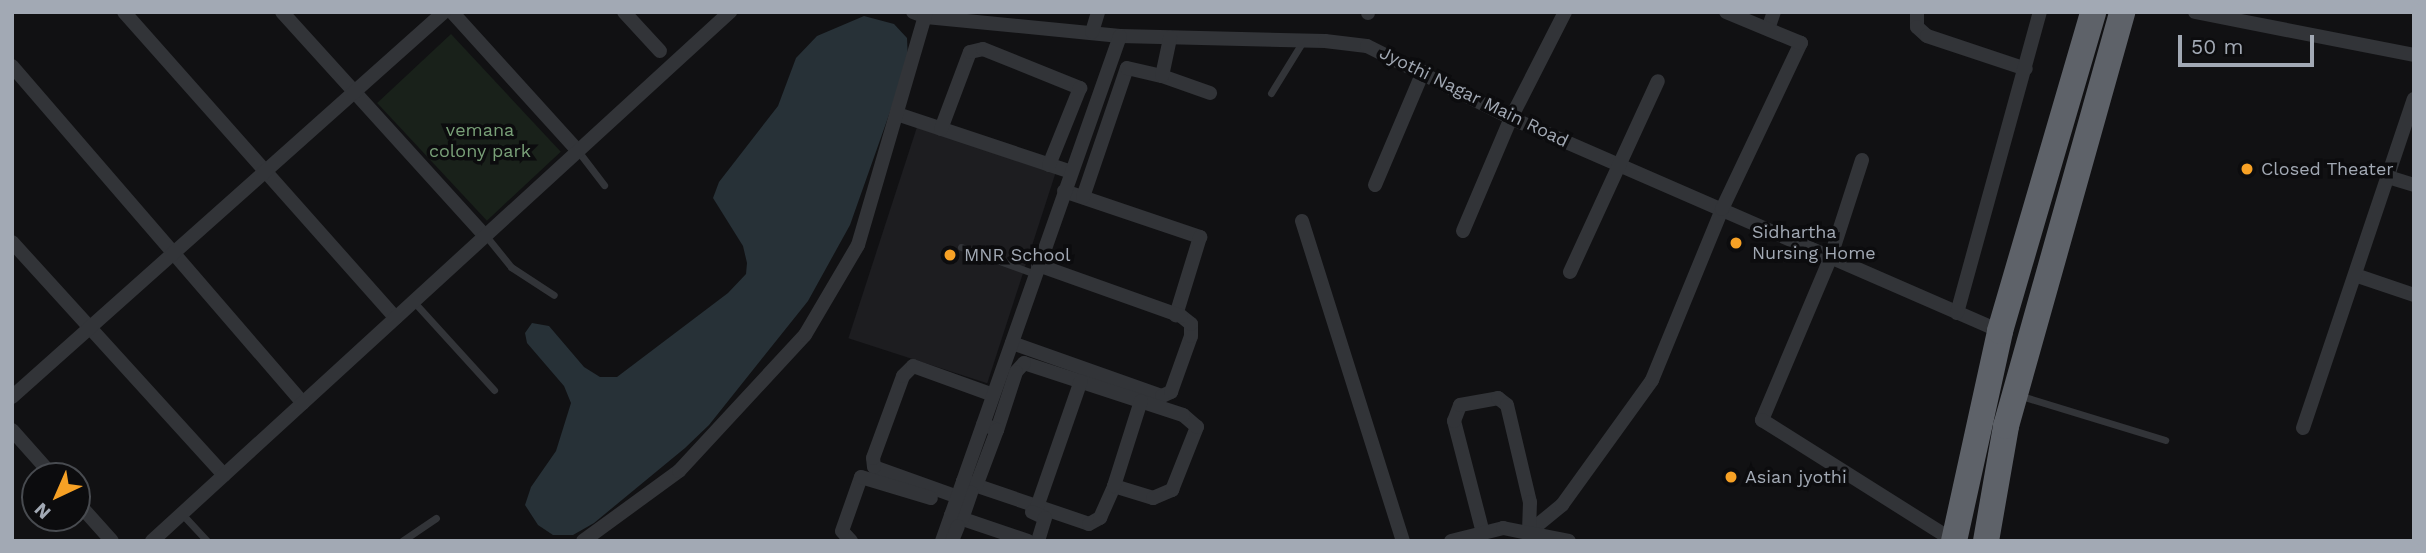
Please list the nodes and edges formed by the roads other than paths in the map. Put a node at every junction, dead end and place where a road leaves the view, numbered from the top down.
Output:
1 (124, 12) edge
2 (282, 12) edge
3 (444, 12) edge
4 (452, 12) edge
5 (624, 12) edge
6 (730, 12) edge
7 (1098, 12) edge
8 (1565, 12) edge
9 (1726, 12) edge
10 (1774, 12) edge
11 (1917, 12) edge
12 (2040, 12) edge
13 (2094, 12) edge
14 (2122, 12) edge
15 (2196, 12) edge
16 (922, 14) edge
17 (1003, 18) edge
18 (1768, 29) junction
19 (1092, 32) junction
20 (1120, 36) junction
21 (1170, 38) junction
22 (1303, 40) junction
23 (660, 51) dead end
24 (2414, 55) edge
25 (12, 66) edge
26 (2026, 69) junction
27 (1423, 72) junction
28 (1162, 76) junction
29 (1658, 81) dead end
30 (355, 92) junction
31 (1210, 93) dead end
32 (1271, 93) dead end
33 (2414, 99) edge
34 (897, 114) junction
35 (1511, 118) junction
36 (941, 129) junction
37 (578, 151) junction
38 (1862, 160) dead end
39 (1049, 165) junction
40 (1619, 165) junction
41 (266, 171) junction
42 (1071, 172) junction
43 (2388, 177) junction
44 (604, 185) dead end
45 (1375, 185) dead end
46 (2414, 186) edge
47 (1064, 191) junction
48 (1083, 197) junction
49 (1722, 209) junction
50 (1302, 221) dead end
51 (1463, 231) dead end
52 (485, 236) junction
53 (12, 242) edge
54 (961, 247) dead end
55 (174, 253) junction
56 (1830, 259) junction
57 (1036, 270) junction
58 (1570, 272) dead end
59 (2355, 275) junction
60 (554, 295) dead end
61 (2414, 295) edge
62 (414, 302) junction
63 (1957, 313) junction
64 (1176, 315) junction
65 (397, 317) junction
66 (90, 330) junction
67 (2000, 331) junction
68 (1012, 343) junction
69 (1010, 370) junction
70 (1081, 382) junction
71 (494, 390) dead end
72 (2014, 394) junction
73 (993, 395) junction
74 (12, 397) edge
75 (1141, 401) junction
76 (303, 403) junction
77 (990, 427) junction
78 (2302, 428) dead end
79 (12, 430) edge
80 (2165, 440) dead end
81 (41, 462) edge
82 (224, 475) junction
83 (1114, 486) junction
84 (960, 504) junction
85 (1037, 506) junction
86 (182, 513) junction
87 (91, 518) edge
88 (436, 518) dead end
89 (1529, 532) junction
90 (1483, 533) junction
91 (1504, 534) edge
92 (112, 541) edge
93 (152, 541) edge
94 (207, 541) edge
95 (401, 541) edge
96 (583, 541) edge
97 (851, 541) edge
98 (942, 541) edge
99 (952, 541) edge
100 (998, 541) edge
101 (1028, 541) edge
102 (1038, 541) edge
103 (1403, 541) edge
104 (1451, 541) edge
105 (1569, 541) edge
106 (1954, 541) edge
107 (1986, 541) edge

1 - 41 street
2 - 30 street
3 - 30 street
4 - 37 street
5 - 23 street
6 - 37 street
7 - 19 street
8 - 35 street
9 - 18 street
10 - 18 street
11 - 26 street
12 - 26 street
13 - 67 highway
14 - 72 highway
15 - 24 street
16 - 17 street, Jyothi Nagar Main Road
16 - 34 street
17 - 19 street, Jyothi Nagar Main Road
18 - 49 street
19 - 20 street, Jyothi Nagar Main Road
20 - 21 street, Jyothi Nagar Main Road
20 - 42 street
21 - 22 street, Jyothi Nagar Main Road
21 - 28 street
22 - 27 street, Jyothi Nagar Main Road
22 - 32 lane
25 - 55 street
26 - 63 street
27 - 35 street, Jyothi Nagar Main Road
27 - 45 street
28 - 31 street
28 - 48 street
29 - 40 street
30 - 41 street
30 - 52 street
33 - 43 street
34 - 36 street
34 - 96 street
35 - 40 street, Jyothi Nagar Main Road
35 - 51 street
36 - 39 street
36 - 39 street
37 - 44 lane
37 - 52 street
38 - 56 street
39 - 42 street
40 - 49 street, Jyothi Nagar Main Road
40 - 58 street
41 - 55 street
41 - 65 street
42 - 47 street
43 - 46 street
43 - 59 street
47 - 48 street
47 - 57 street
48 - 64 street
49 - 56 street, Jyothi Nagar Main Road
49 - 89 street
50 - 103 street
52 - 60 lane
52 - 62 street
53 - 66 street
54 - 57 lane
55 - 66 street
55 - 76 street
56 - 63 street, Jyothi Nagar Main Road
56 - 106 street
57 - 64 street
57 - 68 street
59 - 61 street
59 - 78 street
62 - 65 street
62 - 71 lane
63 - 67 street, Jyothi Nagar Main Road
64 - 68 street
65 - 76 street
66 - 74 street
66 - 82 street
67 - 106 highway
68 - 69 street
69 - 70 street
69 - 73 street
69 - 77 street
70 - 75 street
70 - 85 street
72 - 80 lane
72 - 107 highway
73 - 77 street
73 - 84 street
75 - 83 street
75 - 83 street
76 - 82 street
77 - 84 street
79 - 81 street
82 - 86 street
83 - 85 street
84 - 85 street
84 - 97 street
84 - 98 street
84 - 99 street
84 - 100 street
84 - 101 street
84 - 102 street
86 - 93 street
86 - 94 lane
87 - 92 street
88 - 95 lane
89 - 90 street
89 - 91 street
89 - 105 street
90 - 91 street
90 - 104 street

